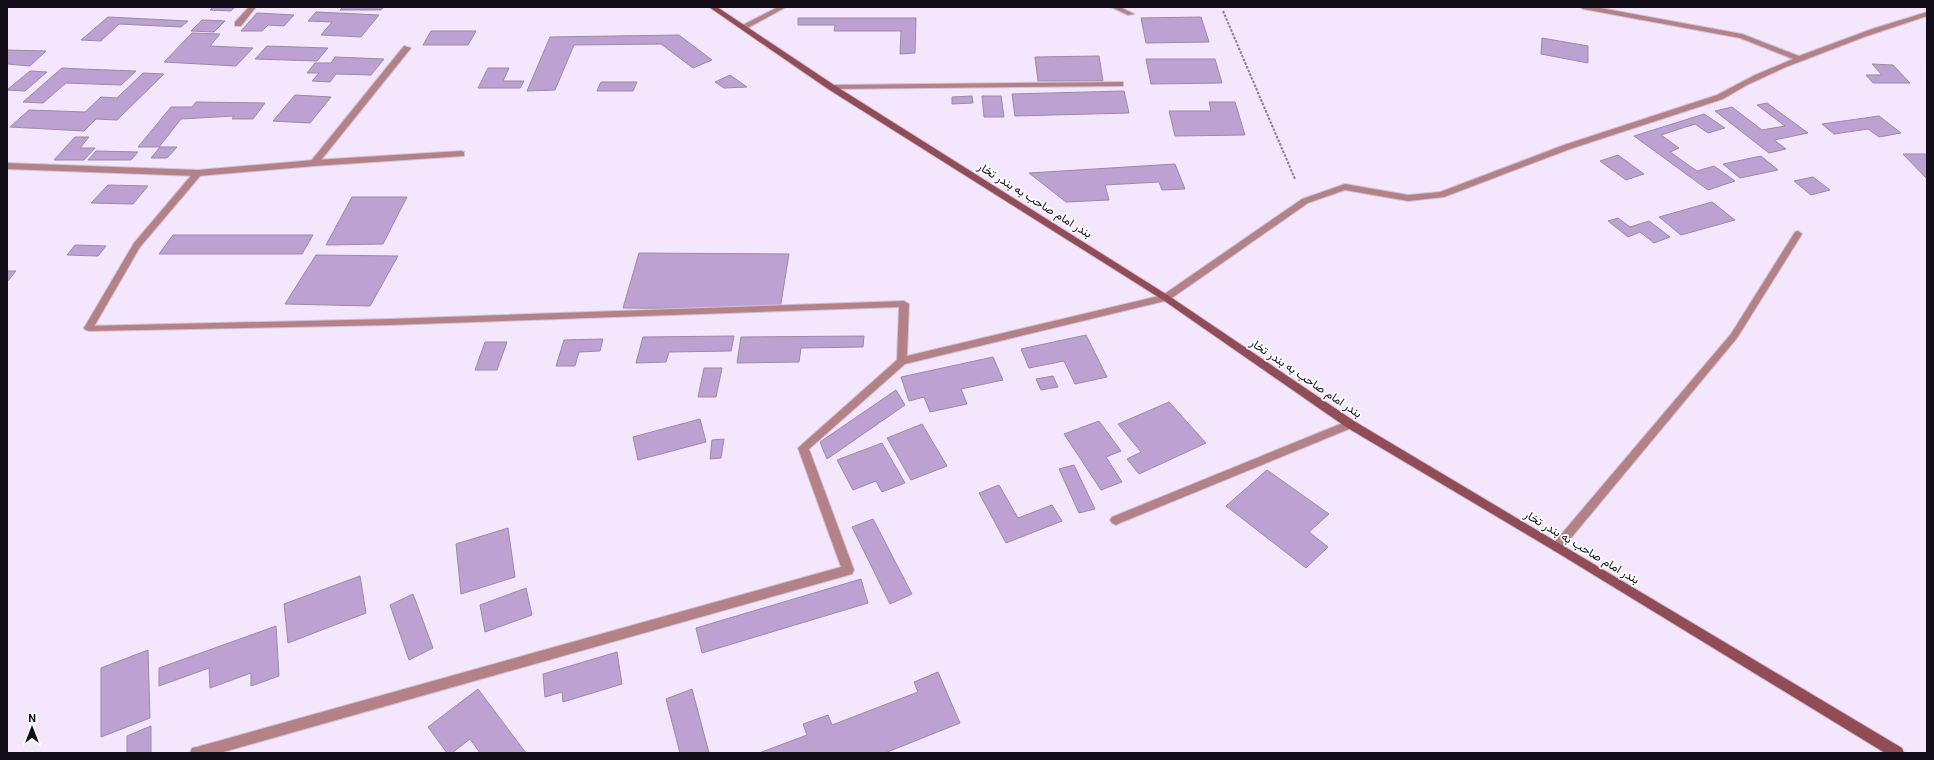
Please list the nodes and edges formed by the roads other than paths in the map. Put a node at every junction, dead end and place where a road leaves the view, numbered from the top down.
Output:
1 (253, 7) edge
2 (712, 7) edge
3 (783, 7) edge
4 (1114, 7) edge
5 (1584, 7) edge
6 (1130, 14) dead end
7 (1927, 14) edge
8 (238, 24) dead end
9 (743, 28) junction
10 (407, 48) dead end
11 (1799, 59) junction
12 (1120, 84) dead end
13 (831, 87) junction
14 (461, 154) dead end
15 (314, 163) junction
16 (7, 166) edge
17 (198, 172) junction
18 (1798, 234) dead end
19 (1166, 298) junction
20 (902, 360) junction
21 (1350, 424) junction
22 (1116, 520) dead end
23 (1557, 547) junction
24 (205, 752) edge
25 (1897, 753) edge

1 - 8 street
2 - 9 main road, بندر امام صاحب به بندر تخار
3 - 9 street
4 - 6 street
5 - 11 street
7 - 11 street
9 - 13 main road, بندر امام صاحب به بندر تخار
10 - 15 street
11 - 19 street
12 - 13 street
13 - 19 main road, بندر امام صاحب به بندر تخار
14 - 15 street
15 - 17 street
16 - 17 street
17 - 20 street
18 - 23 street
19 - 20 street
19 - 21 main road, بندر امام صاحب به بندر تخار
20 - 24 street
21 - 22 street
21 - 23 main road, بندر امام صاحب به بندر تخار
23 - 25 main road, بندر امام صاحب به بندر تخار

